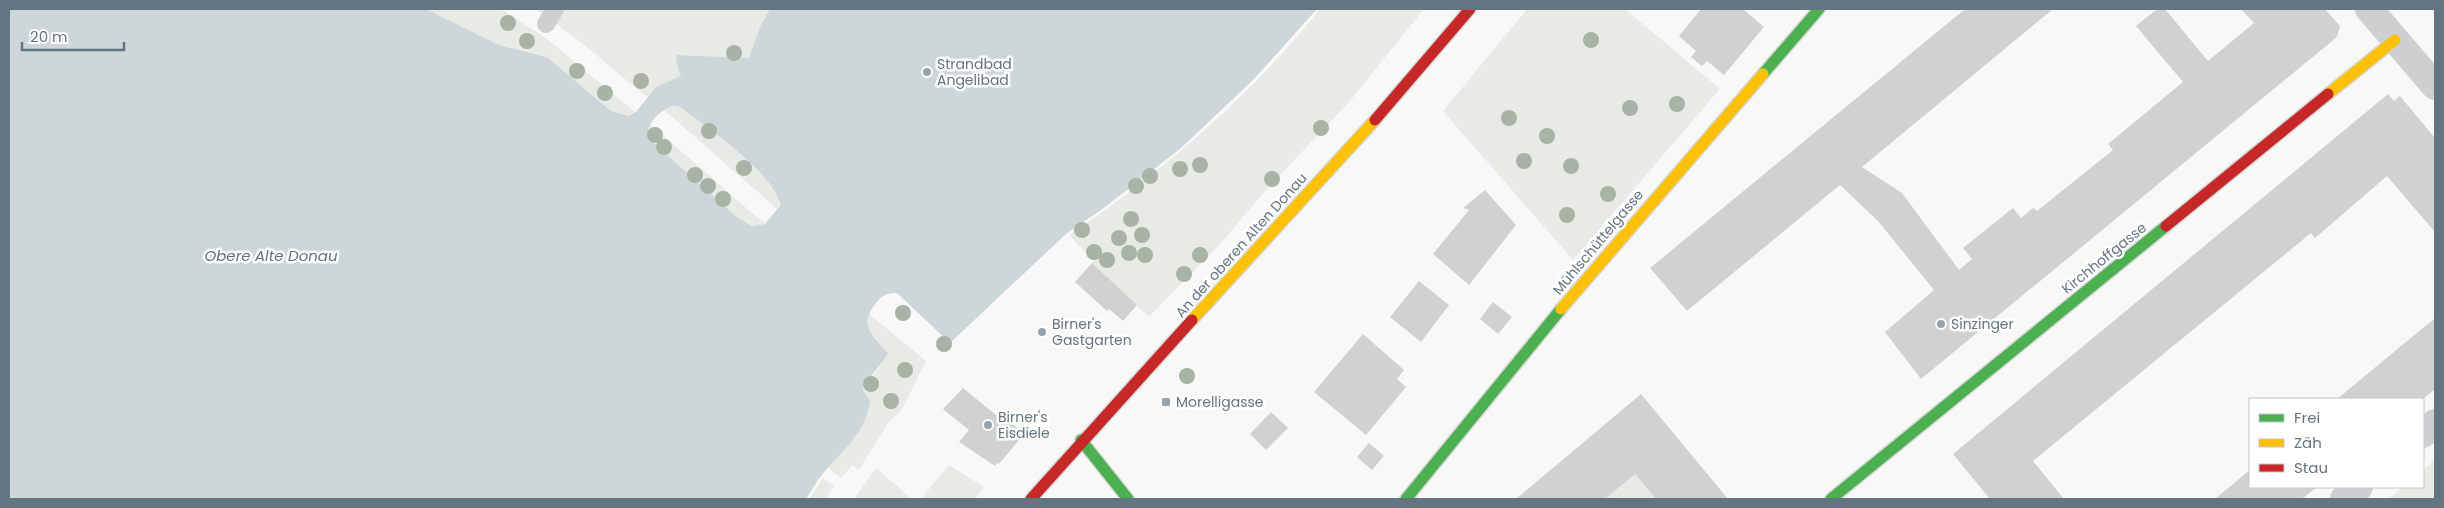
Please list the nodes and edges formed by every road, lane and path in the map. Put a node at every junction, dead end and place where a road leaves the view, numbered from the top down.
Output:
1 (555, 9) edge
2 (1470, 9) edge
3 (1819, 9) edge
4 (2369, 9) edge
5 (546, 24) dead end
6 (2395, 40) junction
7 (2435, 86) edge
8 (2435, 423) edge
9 (2424, 433) edge
10 (1081, 440) junction
11 (2358, 488) edge
12 (1031, 499) edge
13 (1128, 499) edge
14 (1406, 499) edge
15 (1831, 499) edge
16 (2344, 499) edge

1 - 5 lane
2 - 10 street, An der oberen Alten Donau
3 - 14 street, Mühlschüttelgasse
4 - 6 street
6 - 7 street
6 - 15 street, Kirchhoffgasse
8 - 9 street
10 - 12 street, An der oberen Alten Donau
10 - 13 street
11 - 16 street

